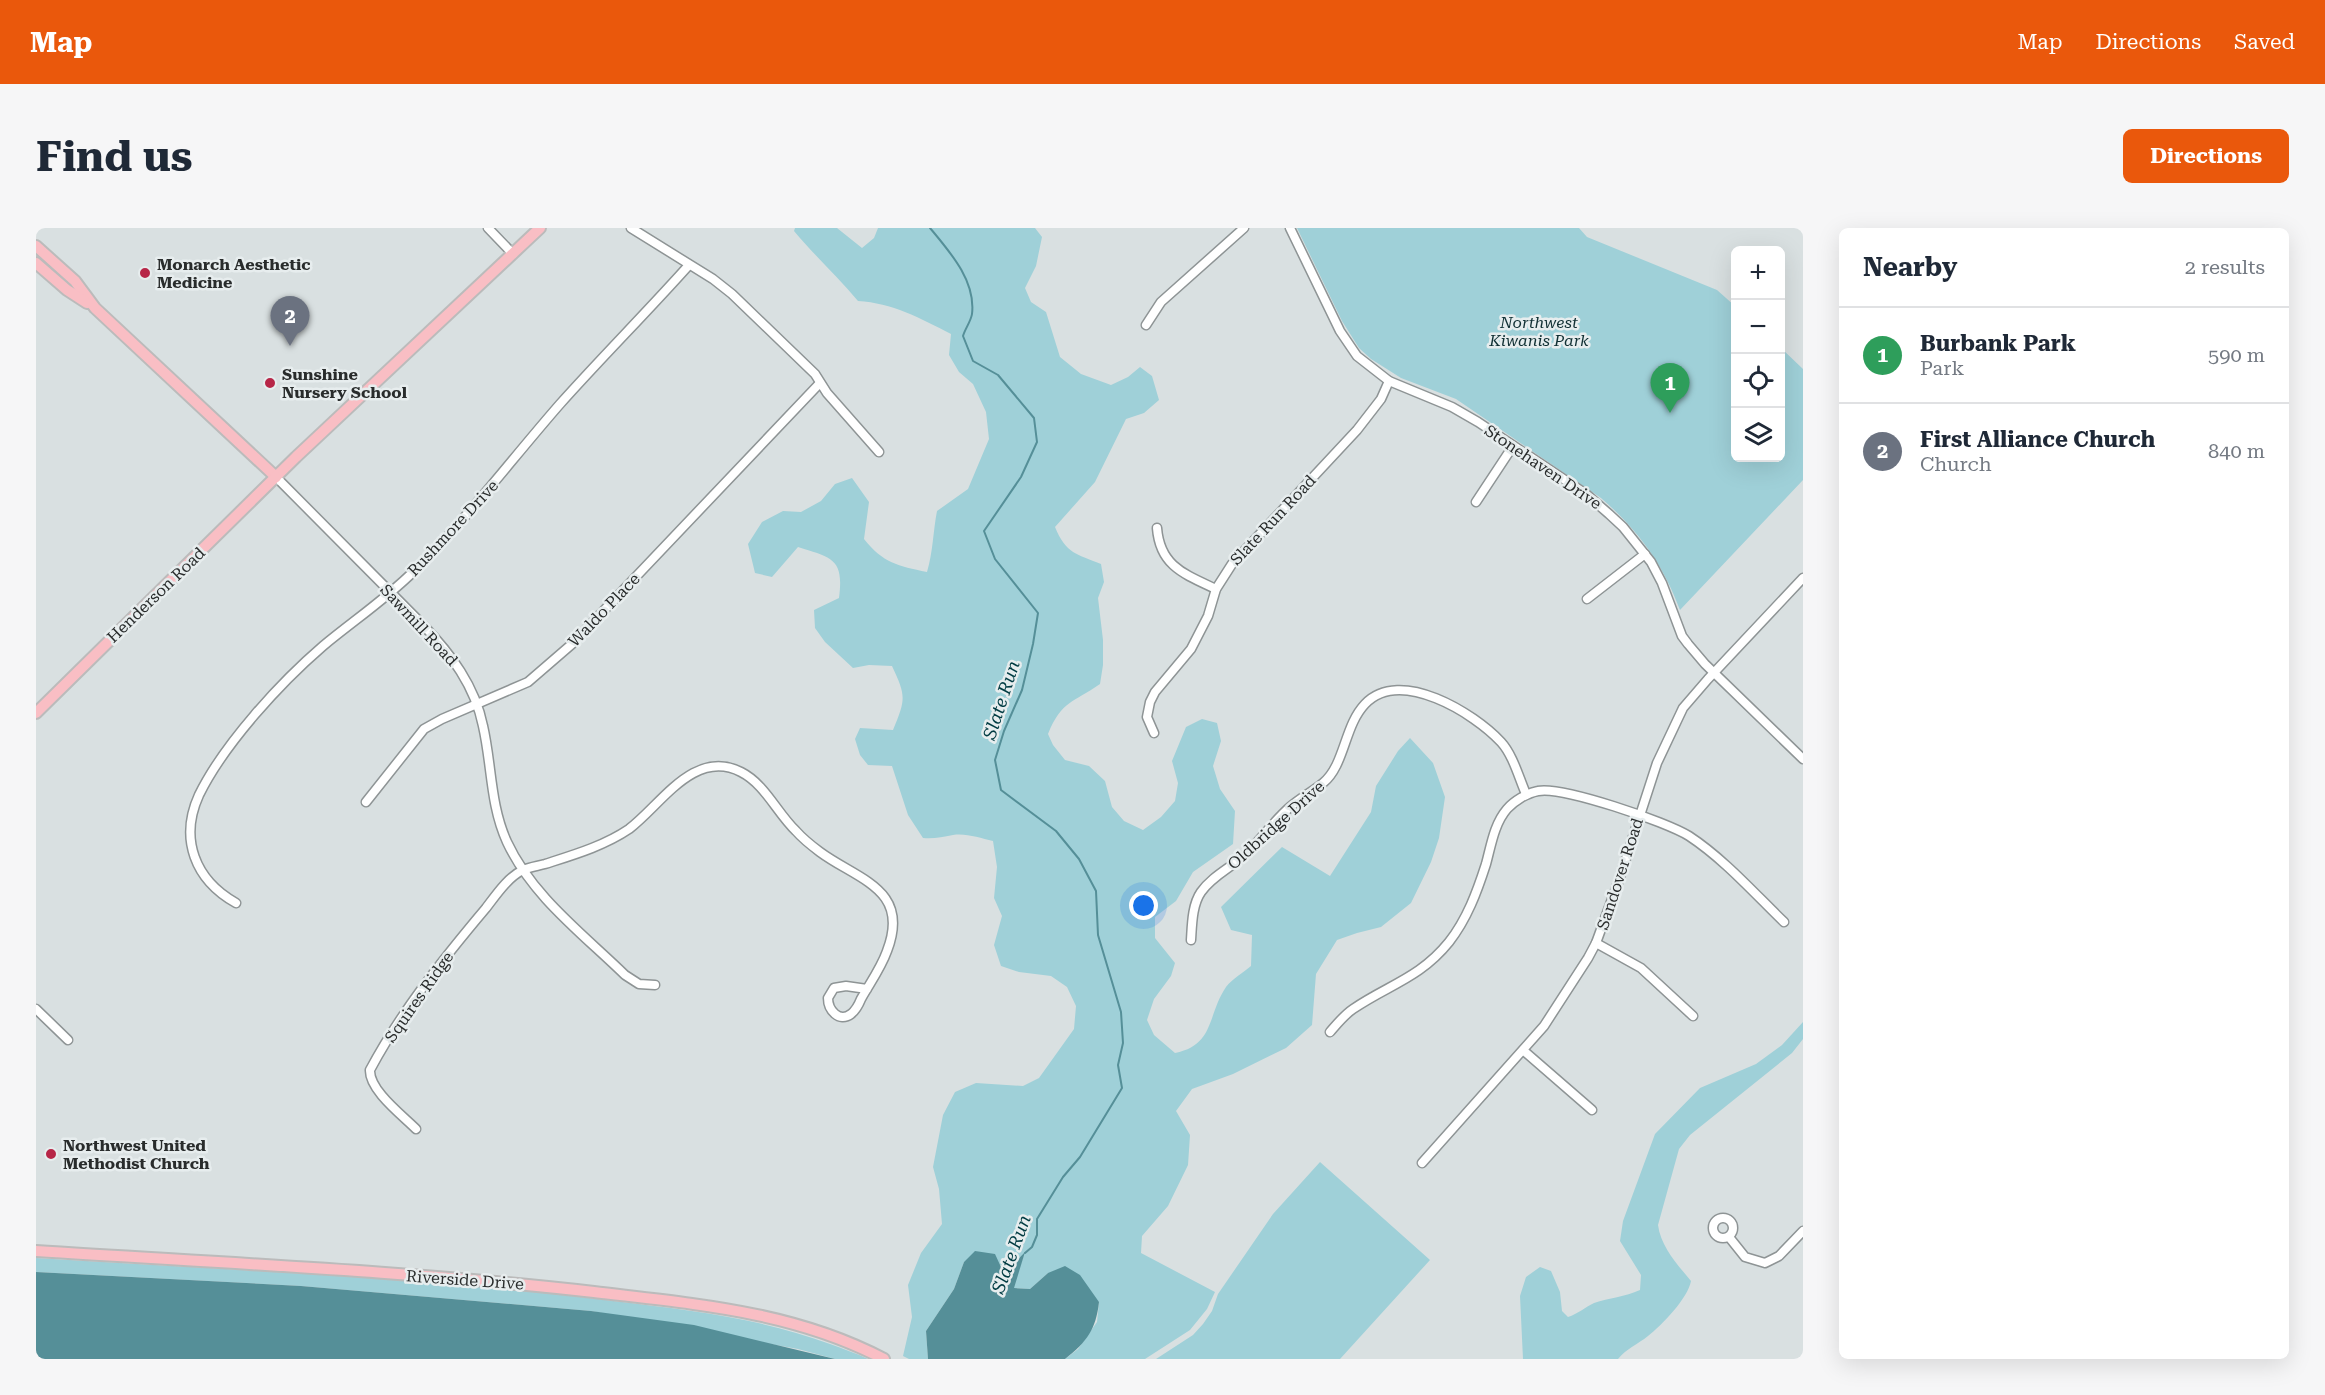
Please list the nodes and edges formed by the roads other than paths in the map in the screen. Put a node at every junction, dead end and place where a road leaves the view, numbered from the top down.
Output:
1 (488, 228) edge
2 (540, 228) edge
3 (631, 228) edge
4 (1244, 228) edge
5 (1290, 228) edge
6 (36, 246) edge
7 (513, 254) junction
8 (36, 262) edge
9 (689, 265) junction
10 (95, 308) junction
11 (1146, 325) dead end
12 (1389, 381) junction
13 (820, 383) junction
14 (1513, 446) junction
15 (879, 452) dead end
16 (276, 477) junction
17 (1476, 502) dead end
18 (1157, 528) dead end
19 (1645, 554) junction
20 (1803, 578) edge
21 (1215, 589) junction
22 (391, 593) junction
23 (1587, 599) dead end
24 (1713, 673) junction
25 (476, 704) junction
26 (36, 713) edge
27 (1154, 733) dead end
28 (1803, 759) edge
29 (1526, 795) junction
30 (366, 802) dead end
31 (1639, 815) junction
32 (522, 870) junction
33 (236, 903) dead end
34 (1784, 922) dead end
35 (1191, 940) dead end
36 (1596, 943) junction
37 (655, 985) dead end
38 (867, 989) junction
39 (36, 1010) edge
40 (1693, 1017) dead end
41 (1330, 1032) dead end
42 (68, 1040) dead end
43 (1524, 1050) junction
44 (1592, 1110) dead end
45 (416, 1129) dead end
46 (1422, 1163) dead end
47 (1803, 1231) edge
48 (1729, 1237) dead end
49 (36, 1251) edge
50 (884, 1359) edge

1 - 7 street
2 - 7 main road, Henderson Road
3 - 9 street
4 - 11 street
5 - 12 street, Stonehaven Drive
6 - 10 main road, Sawmill Road
7 - 16 main road, Henderson Road
8 - 10 main road, Sawmill Road
9 - 13 street
9 - 22 street, Rushmore Drive
10 - 16 main road, Sawmill Road
12 - 14 street, Stonehaven Drive
12 - 21 street, Slate Run Road
13 - 15 street
13 - 25 street, Waldo Place
14 - 17 street
14 - 19 street, Stonehaven Drive
16 - 22 street, Sawmill Road
16 - 26 main road, Henderson Road
18 - 21 street
19 - 23 street
19 - 24 street, Stonehaven Drive
20 - 24 street, Sandover Road
21 - 27 street, Slate Run Road
22 - 25 street, Sawmill Road
22 - 33 street, Rushmore Drive
24 - 28 street, Stonehaven Drive
24 - 31 street, Sandover Road
25 - 30 street, Waldo Place
25 - 32 street, Sawmill Road
29 - 31 street
29 - 35 street, Oldbridge Drive
29 - 41 street
31 - 34 street
31 - 36 street, Sandover Road
32 - 37 street, Sawmill Road
32 - 38 street
32 - 45 street, Squires Ridge
36 - 40 street
36 - 43 street, Sandover Road
38 - 38 street
39 - 42 street
43 - 44 street
43 - 46 street, Sandover Road
47 - 48 street
49 - 50 main road, Riverside Drive

